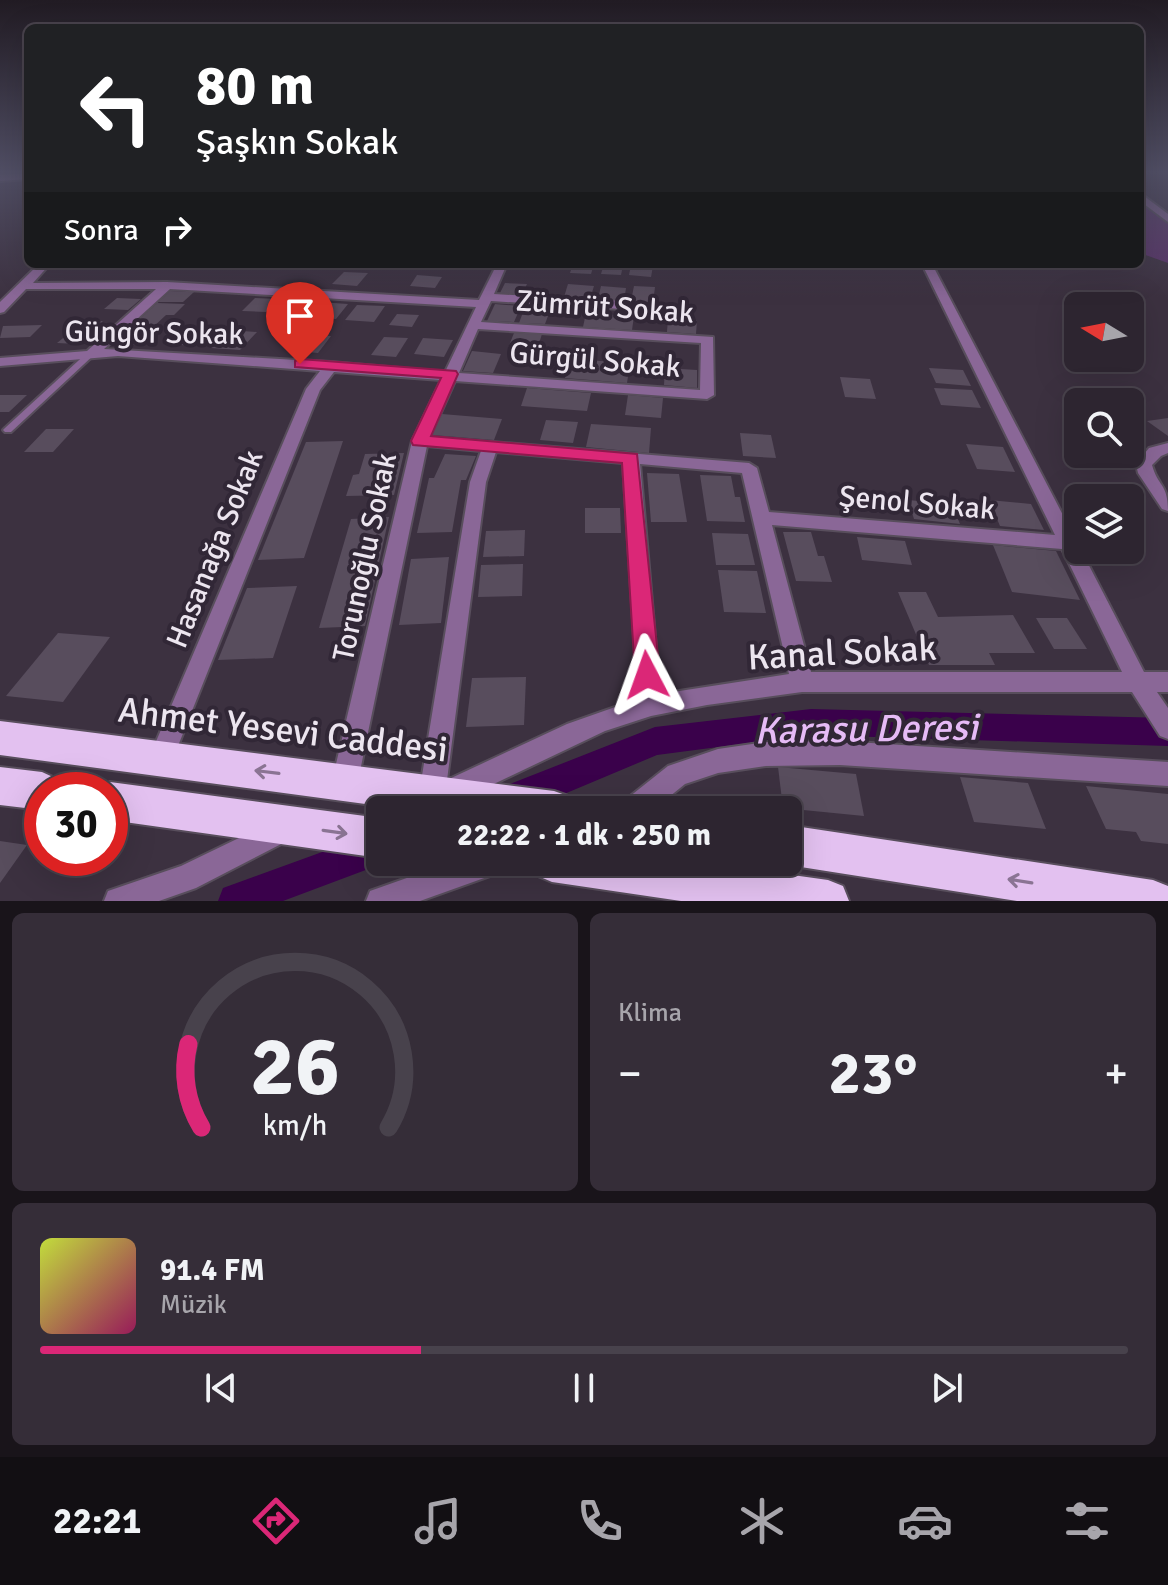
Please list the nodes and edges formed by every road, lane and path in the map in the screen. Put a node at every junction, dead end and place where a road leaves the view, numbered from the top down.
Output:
1 (42, 268) edge
2 (500, 268) edge
3 (929, 268) edge
4 (167, 285) junction
5 (26, 286) junction
6 (485, 300) junction
7 (622, 305) dead end
8 (0, 309) edge
9 (473, 325) junction
10 (93, 352) junction
11 (0, 362) edge
12 (331, 366) junction
13 (707, 366) joint
14 (450, 374) junction
15 (8, 430) dead end
16 (420, 441) junction
17 (490, 447) junction
18 (1168, 448) edge
19 (631, 458) junction
20 (1168, 505) edge
21 (761, 518) junction
22 (1064, 537) edge
23 (1064, 543) edge
24 (1078, 564) edge
25 (802, 682) junction
26 (1138, 682) junction
27 (1168, 682) edge
28 (650, 706) junction
29 (1168, 728) edge
30 (0, 738) edge
31 (161, 758) junction
32 (1168, 774) edge
33 (345, 781) junction
34 (0, 786) edge
35 (24, 789) edge
36 (437, 794) junction
37 (452, 796) edge
38 (651, 796) edge
39 (128, 804) edge
40 (290, 826) junction
41 (366, 836) edge
42 (802, 847) edge
43 (451, 876) edge
44 (651, 876) edge
45 (118, 901) edge
46 (380, 901) edge
47 (828, 901) edge
48 (1153, 901) edge

1 - 5 street
2 - 6 street, Torunoğlu Sokak
3 - 22 street
4 - 5 street
4 - 6 street
4 - 10 street
5 - 8 street
6 - 7 street
6 - 9 street, Torunoğlu Sokak
9 - 13 street, Zümrüt Sokak
9 - 14 street, Torunoğlu Sokak
10 - 11 street, Güngör Sokak
10 - 12 street, Güngör Sokak
10 - 15 lane
12 - 14 street, Güngör Sokak
12 - 31 street, Hasanağa Sokak
13 - 14 street, Gürgül Sokak
14 - 16 street, Torunoğlu Sokak
16 - 17 street
16 - 33 street, Torunoğlu Sokak
17 - 19 street
17 - 36 street
18 - 20 street
19 - 21 street
19 - 28 street
21 - 23 street, Şenol Sokak
21 - 25 street
24 - 26 street
25 - 26 street, Kanal Sokak
25 - 28 street, Kanal Sokak
26 - 27 street, Kanal Sokak
26 - 29 street
28 - 36 street, Kanal Sokak
30 - 31 highway, Ahmet Yesevi Caddesi
33 -> 31 highway, Ahmet Yesevi Caddesi
32 - 38 street
33 - 36 highway, Ahmet Yesevi Caddesi
34 - 35 highway
36 - 37 highway, Ahmet Yesevi Caddesi
39 - 40 highway
40 -> 41 highway
40 - 45 street
48 -> 42 highway
43 - 46 street
44 - 47 highway

